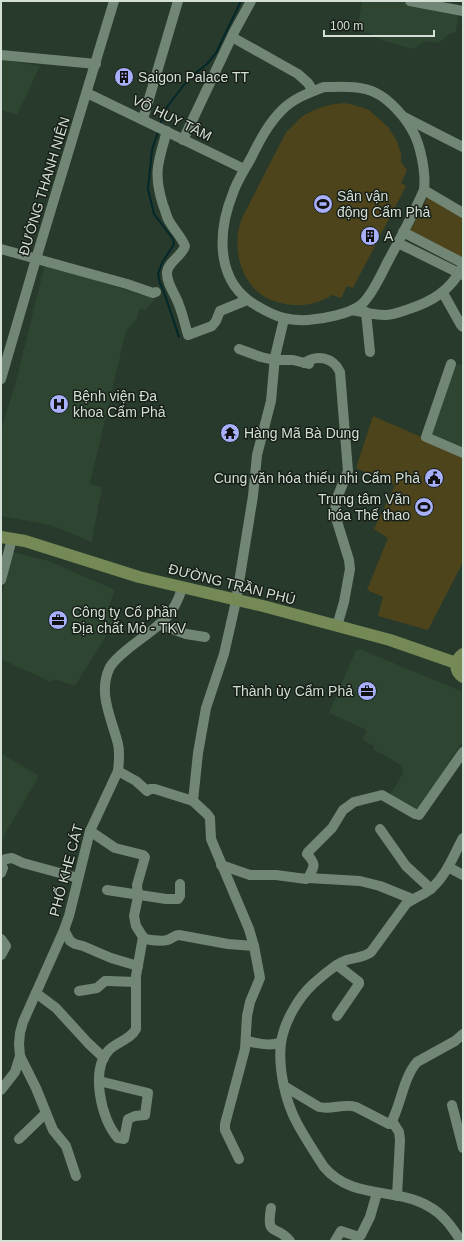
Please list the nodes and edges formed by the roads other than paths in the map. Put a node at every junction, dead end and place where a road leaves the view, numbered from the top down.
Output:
1 (114, 1) edge
2 (178, 1) edge
3 (251, 1) edge
4 (410, 1) edge
5 (463, 11) edge
6 (232, 37) junction
7 (1, 55) edge
8 (96, 64) junction
9 (313, 91) junction
10 (87, 93) junction
11 (401, 116) junction
12 (143, 120) junction
13 (167, 131) junction
14 (183, 140) junction
15 (463, 147) edge
16 (244, 169) junction
17 (424, 190) junction
18 (463, 213) edge
19 (403, 232) junction
20 (398, 243) junction
21 (1, 249) edge
22 (36, 259) junction
23 (463, 263) edge
24 (462, 272) edge
25 (156, 292) dead end
26 (443, 293) junction
27 (247, 300) junction
28 (352, 310) junction
29 (366, 312) junction
30 (284, 318) junction
31 (463, 327) edge
32 (240, 350) dead end
33 (370, 352) dead end
34 (274, 360) junction
35 (451, 364) dead end
36 (1, 379) edge
37 (463, 453) edge
38 (7, 538) edge
39 (1, 580) edge
40 (182, 588) junction
41 (236, 601) junction
42 (159, 624) junction
43 (337, 626) junction
44 (205, 638) dead end
45 (459, 658) edge
46 (463, 677) edge
47 (462, 756) edge
48 (118, 771) junction
49 (193, 801) junction
50 (380, 829) dead end
51 (90, 831) junction
52 (463, 838) edge
53 (1, 862) edge
54 (221, 865) junction
55 (448, 867) junction
56 (1, 873) edge
57 (463, 875) edge
58 (78, 878) junction
59 (308, 878) junction
60 (180, 884) dead end
61 (431, 889) junction
62 (108, 890) dead end
63 (137, 894) junction
64 (412, 899) junction
65 (64, 930) junction
66 (143, 937) junction
67 (1, 939) edge
68 (254, 946) junction
69 (1, 955) edge
70 (337, 965) junction
71 (138, 966) junction
72 (136, 982) junction
73 (79, 991) dead end
74 (36, 994) junction
75 (337, 1016) dead end
76 (463, 1034) edge
77 (246, 1040) junction
78 (281, 1042) junction
79 (20, 1056) junction
80 (104, 1058) junction
81 (15, 1072) junction
82 (30, 1073) junction
83 (99, 1081) junction
84 (284, 1086) junction
85 (1, 1090) edge
86 (452, 1105) dead end
87 (46, 1113) junction
88 (392, 1121) junction
89 (18, 1139) dead end
90 (463, 1148) edge
91 (239, 1158) dead end
92 (76, 1176) dead end
93 (377, 1194) junction
94 (397, 1196) junction
95 (271, 1208) dead end
96 (290, 1241) edge
97 (335, 1241) edge
98 (461, 1241) edge

1 - 8 street, ĐƯỜNG THANH NIÊN
2 - 12 street
3 - 6 street
4 - 5 street
6 - 9 street
6 - 14 street
7 - 8 street
8 - 10 street, ĐƯỜNG THANH NIÊN
9 - 11 street
9 - 16 street
10 - 12 street, VÕ HUY TÂM
10 - 22 street, ĐƯỜNG THANH NIÊN
11 - 15 street
11 - 17 street
12 - 13 street, VÕ HUY TÂM
13 - 14 street, VÕ HUY TÂM
13 - 27 street
14 - 16 street, VÕ HUY TÂM
16 - 27 street
17 - 18 street
17 - 19 street
19 - 20 street
19 - 23 street
20 - 24 street
20 - 28 street
21 - 22 street
22 - 25 street
22 - 36 street, ĐƯỜNG THANH NIÊN
24 - 26 street
26 - 29 street
26 - 31 street
27 - 30 street
28 - 29 street
28 - 30 street
29 - 33 street
30 - 34 street
32 - 34 street
34 - 41 street
34 - 43 street
35 - 37 street
38 - 39 street
38 - 40 main road, ĐƯỜNG TRẦN PHÚ
40 - 41 main road, ĐƯỜNG TRẦN PHÚ
40 - 42 street, PHỐ KHE CÁT
41 - 43 main road, ĐƯỜNG TRẦN PHÚ
41 - 49 street
42 - 44 street
42 - 48 street, PHỐ KHE CÁT
43 - 45 main road, ĐƯỜNG TRẦN PHÚ
45 - 46 main road
47 - 59 street
48 - 49 street
48 - 51 street, PHỐ KHE CÁT
49 - 54 street
50 - 61 street
51 - 58 street, PHỐ KHE CÁT
51 - 63 street
52 - 55 street
53 - 56 street
53 - 58 street
54 - 59 street
54 - 68 street
55 - 57 street
55 - 61 street
58 - 65 street, PHỐ KHE CÁT
59 - 64 street
60 - 63 street
61 - 64 street
62 - 63 street
63 - 66 street
64 - 70 street
65 - 71 street
65 - 74 street, PHỐ KHE CÁT
66 - 68 street
66 - 71 street
67 - 69 street
68 - 77 street
70 - 75 street
70 - 78 street
71 - 72 street
72 - 73 street
72 - 80 street
74 - 79 street, PHỐ KHE CÁT
74 - 80 street
76 - 88 street
77 - 78 street
77 - 91 street
78 - 84 street
79 - 81 street
79 - 82 street
80 - 83 street
81 - 82 street
81 - 85 street
82 - 87 street
83 - 83 street
84 - 88 street
84 - 93 street
86 - 90 street
87 - 89 street
87 - 92 street
88 - 94 street
93 - 94 street
93 - 97 street
94 - 98 street
95 - 96 street

